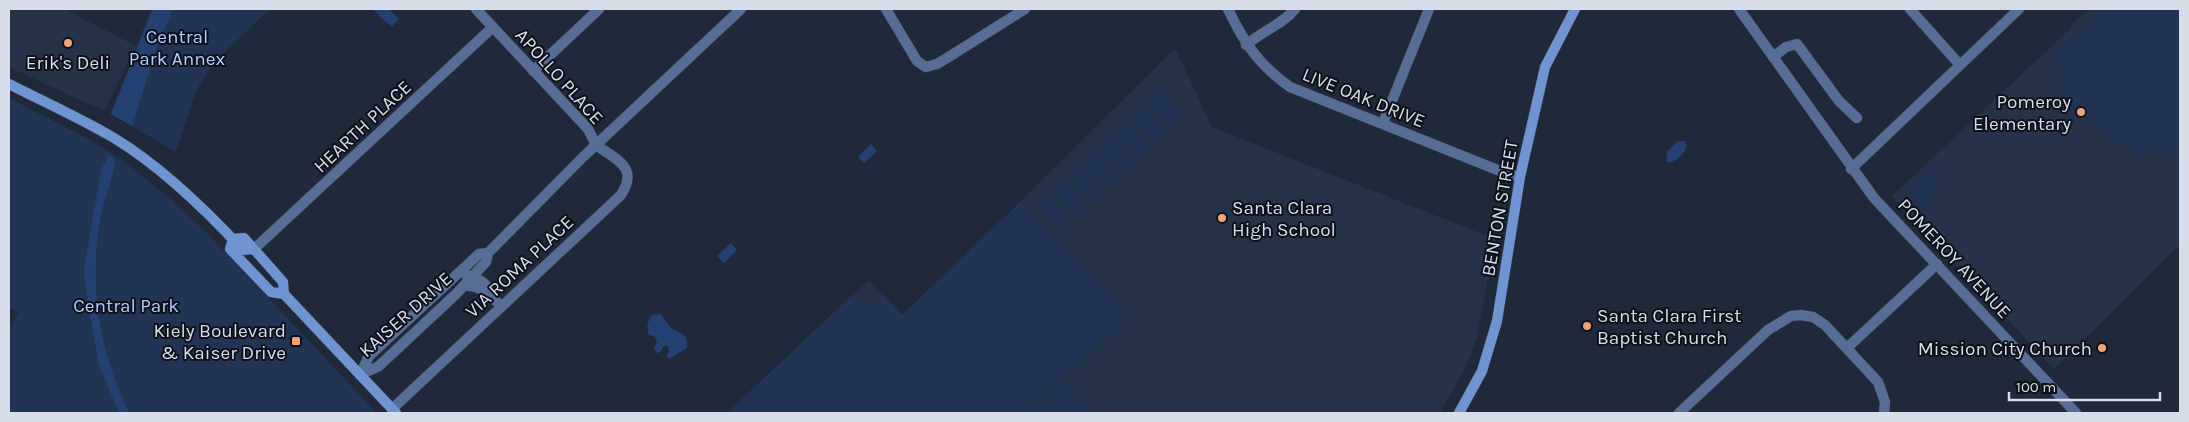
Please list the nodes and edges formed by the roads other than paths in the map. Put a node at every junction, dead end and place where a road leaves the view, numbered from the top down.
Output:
1 (476, 9) edge
2 (599, 9) edge
3 (741, 9) edge
4 (886, 9) edge
5 (1025, 9) edge
6 (1228, 9) edge
7 (1295, 9) edge
8 (1429, 9) edge
9 (1575, 9) edge
10 (1910, 9) edge
11 (2019, 9) edge
12 (1741, 10) edge
13 (493, 27) junction
14 (1246, 45) junction
15 (1773, 57) junction
16 (1960, 65) junction
17 (533, 71) junction
18 (9, 84) edge
19 (1857, 118) dead end
20 (1383, 123) junction
21 (596, 145) junction
22 (1851, 169) junction
23 (1520, 177) junction
24 (233, 239) junction
25 (254, 249) junction
26 (488, 253) junction
27 (1937, 264) junction
28 (459, 272) junction
29 (472, 276) junction
30 (464, 286) junction
31 (284, 294) junction
32 (491, 295) junction
33 (501, 306) junction
34 (1847, 348) junction
35 (360, 375) junction
36 (394, 411) edge
37 (1459, 413) edge
38 (1679, 413) edge
39 (1884, 413) edge
40 (2076, 413) edge

1 - 13 street, APOLLO PLACE
2 - 17 street
3 - 21 street, KAISER DRIVE
4 - 5 street
6 - 14 street, LIVE OAK DRIVE
7 - 14 street
8 - 20 street
9 - 23 main road, BENTON STREET
10 - 16 street
11 - 16 street
12 - 15 street, POMEROY AVENUE
13 - 17 street, APOLLO PLACE
13 - 25 street, HEARTH PLACE
14 - 20 street, LIVE OAK DRIVE
15 - 19 street
15 - 22 street, POMEROY AVENUE
16 - 22 street
17 - 21 street, APOLLO PLACE
18 - 24 main road
20 - 23 street, LIVE OAK DRIVE
21 - 26 street, KAISER DRIVE
21 - 33 street, VIA ROMA PLACE
22 - 27 street, POMEROY AVENUE
23 - 37 main road, BENTON STREET
24 - 25 main road
24 - 31 main road
25 - 31 main road
26 - 28 street, KAISER DRIVE
26 - 29 street, KAISER DRIVE
27 - 34 street
27 - 40 street, POMEROY AVENUE
28 - 29 street
28 - 35 street, KAISER DRIVE
29 - 30 street, KAISER DRIVE
29 - 32 street
30 - 32 street
30 - 35 street, KAISER DRIVE
31 - 35 main road
32 - 33 street
33 - 36 street, VIA ROMA PLACE
34 - 38 street
34 - 39 street
35 - 36 main road

